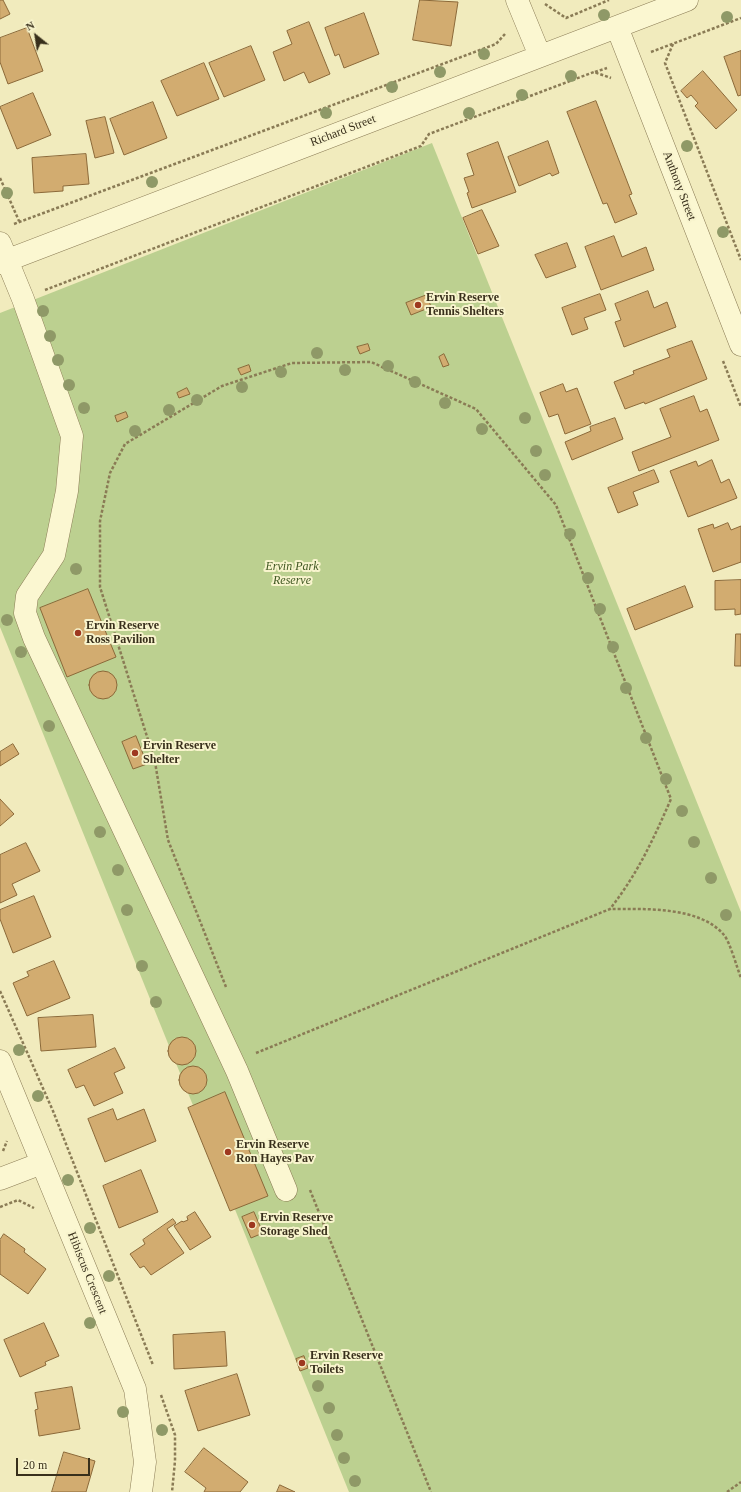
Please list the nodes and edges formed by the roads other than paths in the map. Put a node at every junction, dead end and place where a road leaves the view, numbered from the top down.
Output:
1 (517, 0) edge
2 (687, 0) edge
3 (617, 27) junction
4 (540, 56) junction
5 (2, 256) edge
6 (741, 345) edge
7 (0, 1060) edge
8 (42, 1163) junction
9 (0, 1179) edge
10 (286, 1190) dead end
11 (141, 1492) edge

1 - 4 street
2 - 3 street, Richard Street
3 - 4 street, Richard Street
3 - 6 street, Anthony Street
4 - 5 street, Richard Street
5 - 10 street
7 - 8 street, Hibiscus Crescent
8 - 9 street
8 - 11 street, Hibiscus Crescent

